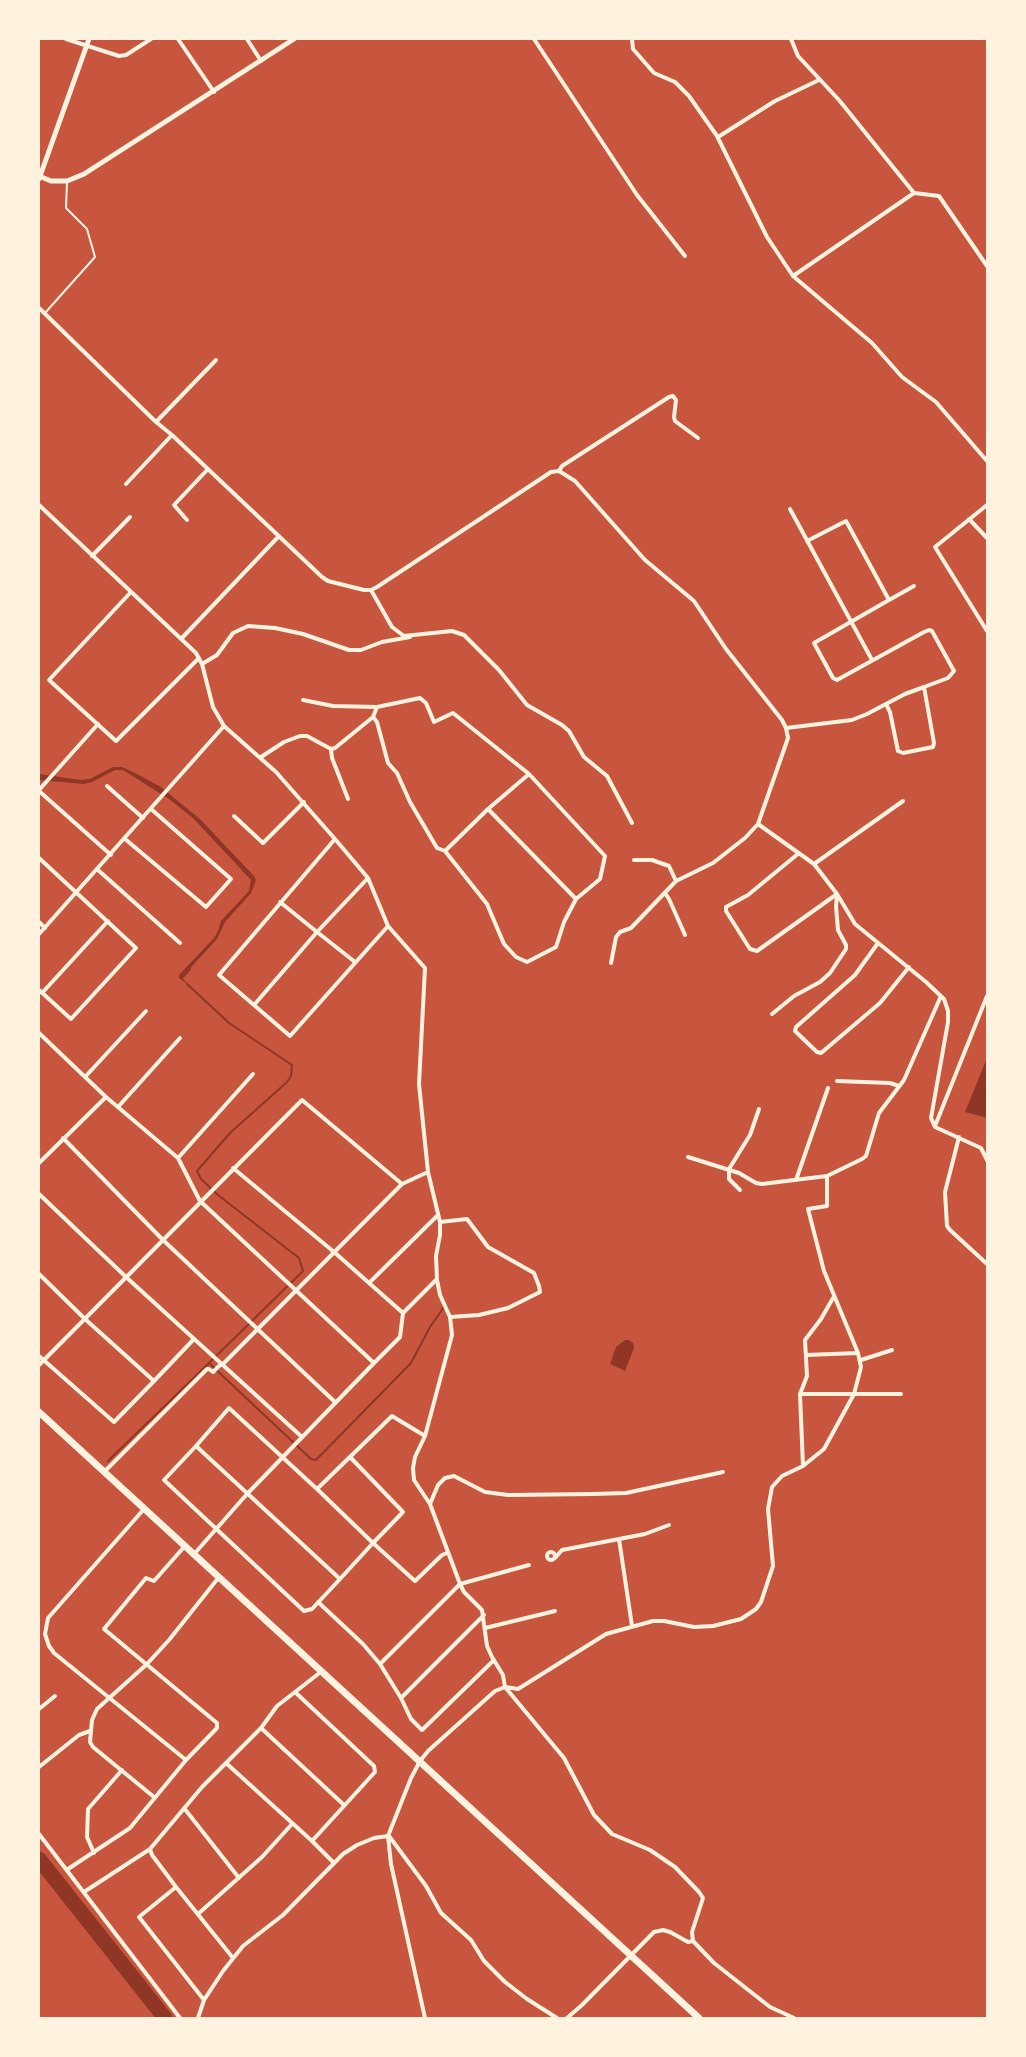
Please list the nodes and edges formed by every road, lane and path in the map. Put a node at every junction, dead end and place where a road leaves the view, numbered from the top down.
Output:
1 (66, 39) edge
2 (151, 39) edge
3 (178, 39) edge
4 (247, 39) edge
5 (294, 39) edge
6 (534, 39) edge
7 (632, 39) edge
8 (791, 39) edge
9 (88, 42) edge
10 (261, 61) junction
11 (819, 80) junction
12 (214, 92) junction
13 (718, 137) junction
14 (39, 177) edge
15 (67, 181) junction
16 (914, 193) junction
17 (685, 256) dead end
18 (987, 266) edge
19 (793, 276) junction
20 (39, 308) edge
21 (45, 313) junction
22 (216, 360) dead end
23 (156, 422) junction
24 (172, 435) junction
25 (698, 438) dead end
26 (987, 461) edge
27 (208, 469) junction
28 (559, 471) junction
29 (126, 484) dead end
30 (39, 505) edge
31 (987, 505) edge
32 (790, 509) dead end
33 (130, 517) dead end
34 (969, 519) junction
35 (188, 520) dead end
36 (279, 536) junction
37 (987, 538) edge
38 (807, 541) junction
39 (92, 556) junction
40 (914, 586) dead end
41 (371, 590) junction
42 (130, 593) junction
43 (889, 600) junction
44 (851, 621) junction
45 (987, 631) edge
46 (411, 637) junction
47 (181, 639) junction
48 (199, 658) junction
49 (872, 660) junction
50 (202, 664) junction
51 (924, 687) junction
52 (303, 699) dead end
53 (886, 704) junction
54 (377, 707) junction
55 (373, 717) junction
56 (98, 724) junction
57 (224, 726) junction
58 (786, 728) junction
59 (331, 749) junction
60 (261, 757) junction
61 (529, 774) junction
62 (107, 786) dead end
63 (39, 790) edge
64 (348, 799) dead end
65 (903, 801) dead end
66 (304, 802) junction
67 (151, 809) junction
68 (488, 809) junction
69 (234, 816) dead end
70 (143, 818) junction
71 (632, 823) dead end
72 (758, 824) junction
73 (125, 838) junction
74 (335, 839) junction
75 (445, 851) junction
76 (799, 853) junction
77 (111, 855) junction
78 (39, 858) edge
79 (634, 860) dead end
80 (814, 864) junction
81 (98, 870) junction
82 (368, 878) junction
83 (676, 881) junction
84 (77, 892) junction
85 (665, 893) junction
86 (837, 894) junction
87 (576, 899) junction
88 (280, 902) junction
89 (108, 921) junction
90 (39, 922) edge
91 (388, 926) junction
92 (45, 928) junction
93 (317, 932) junction
94 (39, 934) edge
95 (685, 935) dead end
96 (180, 943) dead end
97 (878, 943) junction
98 (355, 962) junction
99 (611, 963) dead end
100 (909, 967) junction
101 (40, 992) edge
102 (941, 995) junction
103 (987, 996) edge
104 (254, 1005) junction
105 (146, 1011) dead end
106 (771, 1014) dead end
107 (39, 1033) edge
108 (180, 1038) dead end
109 (253, 1074) dead end
110 (85, 1077) junction
111 (837, 1081) dead end
112 (899, 1086) junction
113 (828, 1088) dead end
114 (106, 1097) junction
115 (118, 1107) junction
116 (759, 1109) dead end
117 (935, 1126) junction
118 (959, 1137) junction
119 (63, 1138) junction
120 (688, 1157) dead end
121 (178, 1158) junction
122 (987, 1160) edge
123 (39, 1163) edge
124 (233, 1168) junction
125 (729, 1169) junction
126 (428, 1172) junction
127 (827, 1176) junction
128 (796, 1180) junction
129 (402, 1184) junction
130 (740, 1190) dead end
131 (39, 1194) edge
132 (200, 1201) junction
133 (438, 1214) junction
134 (440, 1222) junction
135 (162, 1240) junction
136 (334, 1252) junction
137 (987, 1264) edge
138 (39, 1274) edge
139 (126, 1277) junction
140 (436, 1280) junction
141 (369, 1282) junction
142 (294, 1289) junction
143 (833, 1297) junction
144 (403, 1313) junction
145 (450, 1317) junction
146 (85, 1319) junction
147 (255, 1327) junction
148 (194, 1340) junction
149 (892, 1350) dead end
150 (858, 1353) junction
151 (806, 1355) junction
152 (39, 1356) edge
153 (44, 1360) junction
154 (861, 1360) junction
155 (374, 1363) junction
156 (220, 1364) junction
157 (39, 1365) edge
158 (154, 1381) junction
159 (800, 1394) junction
160 (854, 1394) junction
161 (901, 1394) dead end
162 (335, 1402) junction
163 (39, 1412) edge
164 (424, 1436) junction
165 (302, 1437) junction
166 (196, 1446) junction
167 (350, 1457) junction
168 (282, 1458) junction
169 (802, 1466) junction
170 (105, 1471) junction
171 (723, 1472) dead end
172 (317, 1490) junction
173 (247, 1494) junction
174 (430, 1504) junction
175 (145, 1508) junction
176 (669, 1525) dead end
177 (216, 1529) junction
178 (619, 1539) junction
179 (373, 1543) junction
180 (186, 1545) junction
181 (195, 1553) junction
182 (447, 1553) junction
183 (555, 1558) dead end
184 (529, 1564) dead end
185 (219, 1577) junction
186 (340, 1579) junction
187 (460, 1584) junction
188 (318, 1602) junction
189 (555, 1611) dead end
190 (484, 1615) junction
191 (632, 1626) junction
192 (485, 1628) junction
193 (494, 1660) junction
194 (147, 1664) junction
195 (380, 1664) junction
196 (322, 1671) junction
197 (505, 1687) junction
198 (296, 1693) junction
199 (55, 1696) dead end
200 (110, 1697) junction
201 (401, 1698) junction
202 (40, 1707) edge
203 (261, 1728) junction
204 (90, 1731) junction
205 (186, 1760) junction
206 (420, 1761) junction
207 (226, 1764) junction
208 (39, 1767) edge
209 (122, 1770) junction
210 (154, 1797) junction
211 (345, 1805) junction
212 (184, 1808) junction
213 (292, 1824) junction
214 (39, 1834) edge
215 (388, 1836) junction
216 (312, 1841) junction
217 (150, 1849) junction
218 (94, 1853) junction
219 (334, 1863) junction
220 (68, 1869) junction
221 (239, 1878) junction
222 (176, 1887) junction
223 (84, 1892) junction
224 (198, 1914) junction
225 (693, 1941) junction
226 (630, 1955) junction
227 (233, 1958) junction
228 (204, 2000) junction
229 (180, 2018) edge
230 (198, 2018) edge
231 (425, 2018) edge
232 (558, 2018) edge
233 (567, 2018) edge
234 (699, 2018) edge
235 (794, 2018) edge

1 - 9 street
2 - 9 street
3 - 12 street
4 - 10 street
5 - 10 street
6 - 17 street
7 - 13 street
8 - 11 street
9 - 14 street
10 - 12 street
11 - 13 street
11 - 16 street
12 - 15 street
13 - 19 street
14 - 15 street
15 - 21 lane
16 - 18 street
16 - 19 street
19 - 26 street
20 - 21 street
21 - 23 street
22 - 23 street
23 - 24 street
24 - 27 street
24 - 29 street
25 - 28 street
27 - 35 street
27 - 36 street
28 - 41 street
28 - 58 street
30 - 39 street
31 - 34 street
32 - 38 street
33 - 39 street
34 - 37 street
34 - 45 street
36 - 41 street
36 - 47 street
38 - 43 street
38 - 44 street
39 - 42 street
40 - 43 street
41 - 46 street
42 - 47 street
42 - 56 street
43 - 44 street
44 - 49 street
44 - 49 street
46 - 50 street
46 - 71 street
47 - 48 street
48 - 50 street
48 - 56 street
49 - 51 street
50 - 57 street
51 - 53 street
51 - 53 street
52 - 54 street
53 - 58 street
54 - 55 street
54 - 61 street
55 - 59 street
55 - 75 street
56 - 63 street
57 - 60 street
57 - 67 street
58 - 72 street
59 - 60 street
59 - 64 street
60 - 66 street
61 - 68 street
61 - 87 street
62 - 70 street
63 - 77 street
65 - 80 street
66 - 69 street
66 - 74 street
67 - 70 street
67 - 73 street
68 - 75 street
68 - 87 street
70 - 73 street
72 - 76 street
72 - 83 street
73 - 77 street
74 - 82 street
74 - 88 street
75 - 87 street
76 - 80 street
76 - 86 street
77 - 81 street
78 - 84 street
79 - 83 street
80 - 86 street
81 - 84 street
81 - 96 street
82 - 91 street
82 - 93 street
83 - 85 street
84 - 89 street
84 - 92 street
85 - 95 street
85 - 99 street
86 - 97 street
86 - 106 street
88 - 93 street
88 - 104 street
89 - 101 street
89 - 101 street
90 - 92 street
91 - 98 street
91 - 126 street
92 - 94 street
93 - 98 street
93 - 104 street
97 - 100 street
97 - 100 street
98 - 104 street
100 - 102 street
102 - 112 street
102 - 117 street
103 - 117 street
105 - 110 street
107 - 110 street
108 - 115 street
109 - 121 street
110 - 114 street
111 - 112 street
112 - 127 street
113 - 128 street
114 - 115 street
114 - 119 street
115 - 121 street
116 - 125 street
117 - 118 street
118 - 122 street
118 - 137 street
119 - 123 street
119 - 135 street
120 - 125 street
121 - 132 street
124 - 129 street
124 - 132 street
124 - 136 street
125 - 128 street
125 - 130 street
126 - 129 street
126 - 133 street
127 - 128 street
127 - 143 street
129 - 136 street
131 - 139 street
132 - 135 street
132 - 142 street
133 - 134 street
133 - 141 street
134 - 140 street
134 - 145 street
135 - 139 street
135 - 147 street
136 - 141 street
136 - 142 street
138 - 146 street
139 - 146 street
139 - 148 street
140 - 144 street
140 - 145 street
141 - 144 street
142 - 147 street
142 - 155 street
143 - 150 street
143 - 151 street
144 - 155 street
145 - 164 street
146 - 153 street
146 - 158 street
147 - 156 street
147 - 162 street
148 - 156 street
148 - 158 street
149 - 154 street
150 - 151 street
150 - 154 street
151 - 159 street
152 - 153 street
153 - 157 street
153 - 158 street
154 - 160 street
155 - 162 street
156 - 165 street
156 - 170 street
159 - 160 street
159 - 169 street
160 - 161 street
160 - 169 street
162 - 165 street
163 - 170 main road
164 - 167 street
164 - 174 street
165 - 168 street
166 - 168 street
166 - 173 street
166 - 177 street
167 - 172 street
167 - 179 street
168 - 172 street
168 - 173 street
169 - 191 street
170 - 175 main road
171 - 174 street
172 - 179 street
173 - 177 street
173 - 186 street
174 - 182 street
175 - 180 main road
175 - 200 street
176 - 178 street
177 - 181 street
177 - 188 street
178 - 183 street
178 - 191 street
179 - 182 street
179 - 186 street
180 - 181 main road
180 - 194 street
181 - 185 main road
182 - 187 street
184 - 187 street
185 - 194 street
185 - 196 main road
186 - 188 street
187 - 190 street
187 - 195 street
188 - 195 street
189 - 192 street
190 - 192 street
190 - 201 street
191 - 197 street
192 - 193 street
193 - 197 street
193 - 201 street
194 - 200 street
194 - 205 street
195 - 201 street
196 - 198 street
196 - 206 main road
197 - 206 street
197 - 225 street
198 - 203 street
198 - 211 street
199 - 202 street
200 - 204 street
200 - 205 street
203 - 207 street
203 - 211 street
204 - 208 street
204 - 209 street
205 - 210 street
206 - 215 street
206 - 226 main road
207 - 212 street
207 - 213 street
209 - 210 street
209 - 218 street
210 - 218 street
211 - 216 street
212 - 217 street
212 - 221 street
213 - 216 street
213 - 221 street
214 - 220 street
215 - 219 street
215 - 231 street
215 - 232 street
216 - 219 street
217 - 222 street
217 - 223 street
218 - 220 street
219 - 227 street
220 - 223 street
221 - 224 street
222 - 224 street
222 - 228 street
223 - 229 street
224 - 227 street
225 - 226 street
225 - 235 street
226 - 233 street
226 - 234 main road
227 - 228 street
228 - 230 street

